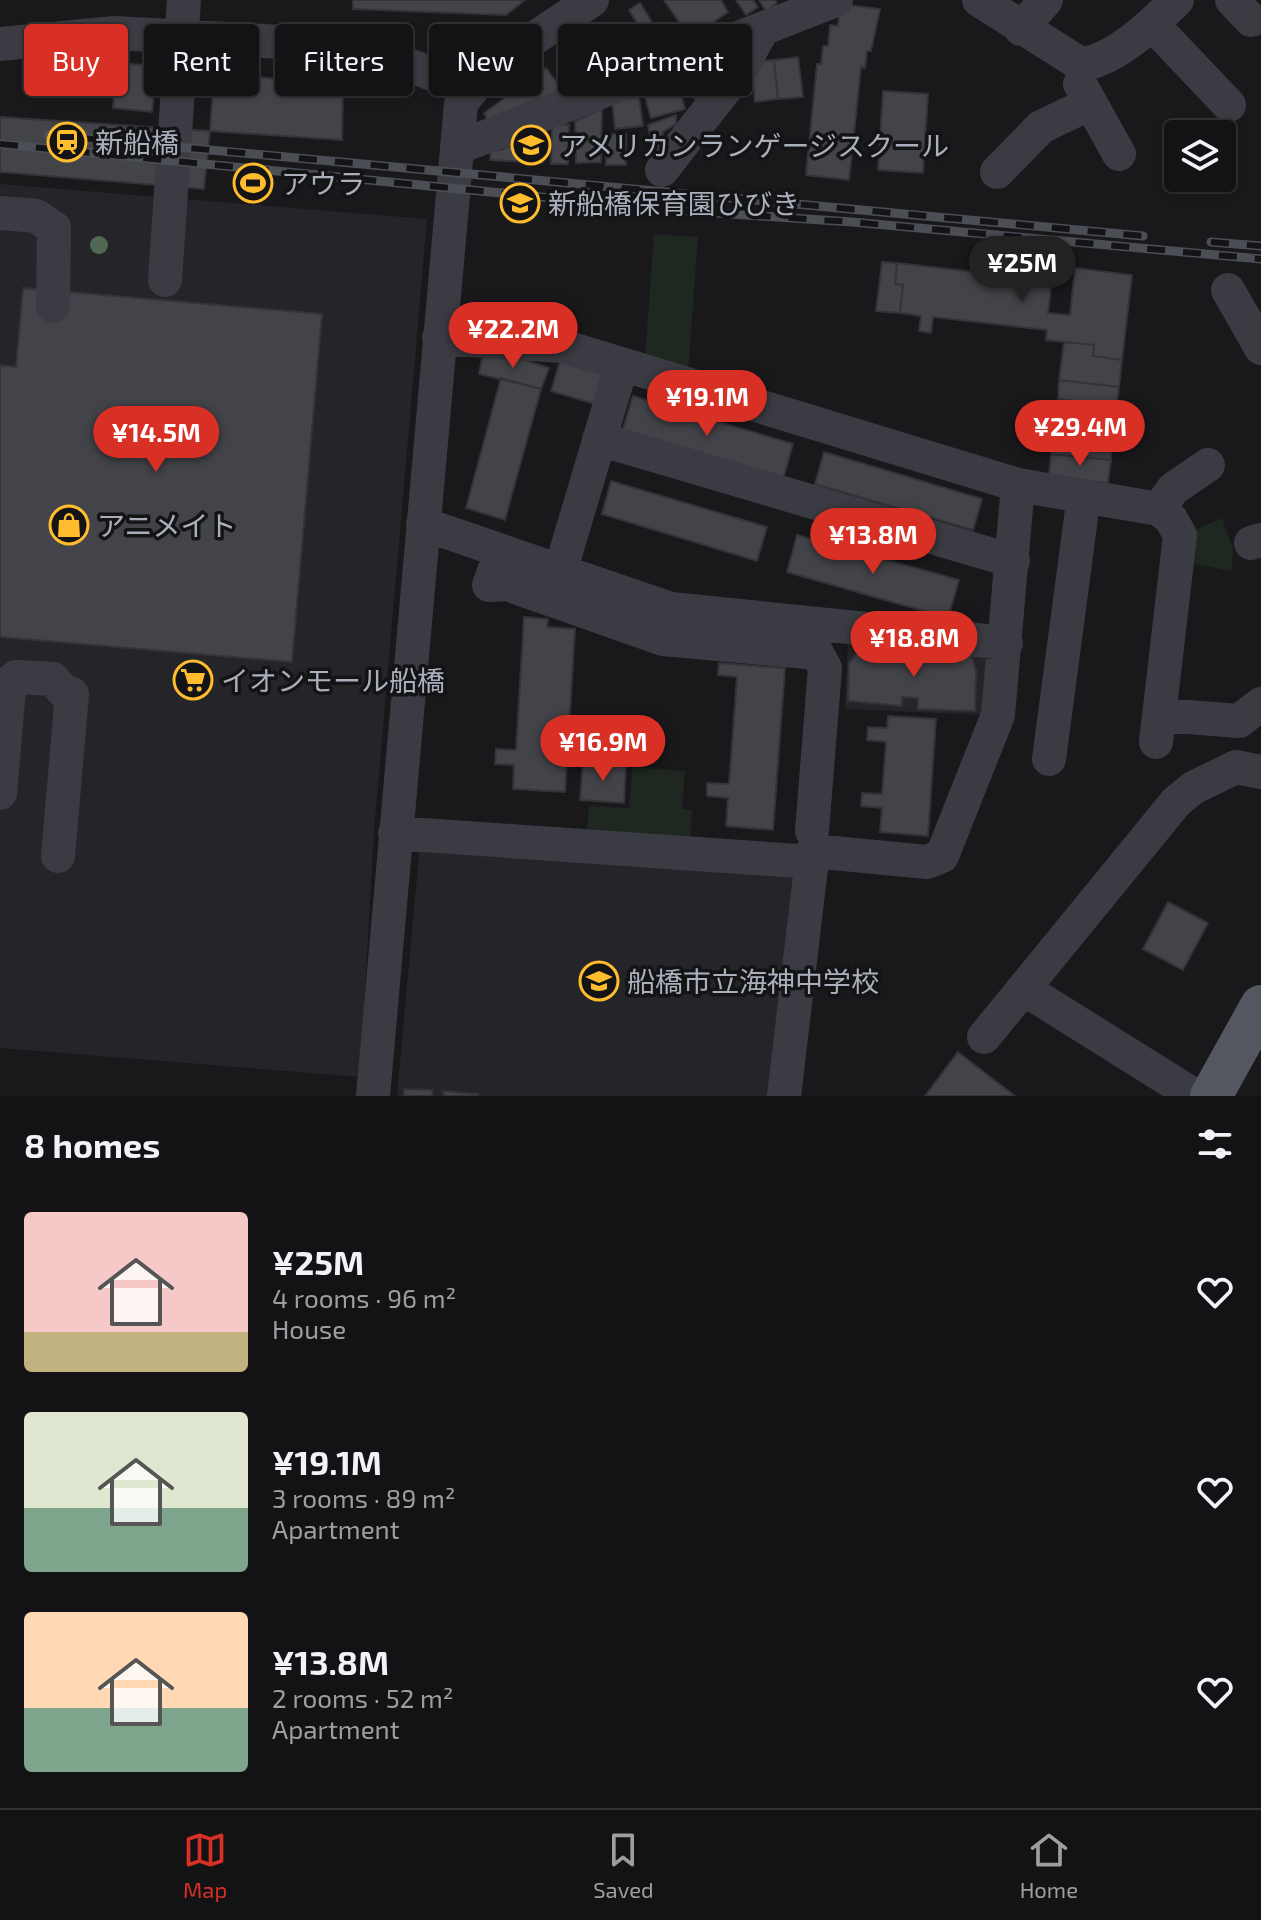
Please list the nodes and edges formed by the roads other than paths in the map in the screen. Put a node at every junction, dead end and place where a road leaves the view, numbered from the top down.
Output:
1 (184, 0) edge
2 (592, 0) edge
3 (836, 0) edge
4 (979, 0) edge
5 (1046, 0) edge
6 (1177, 0) edge
7 (183, 24) edge
8 (1152, 24) junction
9 (1021, 29) junction
10 (762, 30) junction
11 (144, 35) edge
12 (542, 36) edge
13 (259, 41) edge
14 (0, 44) edge
15 (1082, 65) junction
16 (429, 73) edge
17 (179, 96) edge
18 (466, 96) edge
19 (1089, 104) junction
20 (1229, 105) dead end
21 (457, 148) junction
22 (1119, 154) dead end
23 (662, 170) dead end
24 (997, 172) dead end
25 (0, 213) edge
26 (165, 280) dead end
27 (1228, 290) dead end
28 (53, 306) dead end
29 (439, 338) junction
30 (1261, 347) edge
31 (622, 364) junction
32 (599, 439) junction
33 (1208, 465) dead end
34 (1018, 485) junction
35 (1084, 495) junction
36 (1159, 509) junction
37 (423, 524) junction
38 (501, 552) junction
39 (1013, 561) junction
40 (560, 572) junction
41 (610, 605) junction
42 (1006, 643) junction
43 (1261, 704) edge
44 (1049, 759) dead end
45 (1261, 772) edge
46 (0, 793) edge
47 (395, 833) junction
48 (812, 846) junction
49 (58, 856) dead end
50 (1024, 989) junction
51 (1261, 1006) edge
52 (984, 1037) dead end
53 (373, 1096) edge
54 (784, 1096) edge
55 (1195, 1096) edge
56 (1211, 1096) edge

1 - 7 street
2 - 12 street
3 - 10 street
4 - 9 street
5 - 9 street
6 - 8 street
8 - 15 street
8 - 20 street
9 - 15 street
10 - 21 street
10 - 23 street
11 - 14 street
13 - 16 street
15 - 19 street
17 - 26 street
18 - 21 street
19 - 22 street
19 - 24 street
21 - 29 street
25 - 28 street
27 - 30 street
29 - 31 street
29 - 37 street
31 - 32 street
31 - 34 street
32 - 39 street
32 - 40 street
33 - 36 street
34 - 35 street
34 - 39 street
35 - 36 street
35 - 44 street
36 - 43 street
37 - 38 street
37 - 47 street
38 - 40 street
38 - 41 street
39 - 42 street
40 - 41 street
41 - 42 street
41 - 48 street
42 - 48 street
45 - 50 street
46 - 49 street
47 - 48 street
47 - 53 street
48 - 54 street
50 - 52 street
50 - 55 street
51 - 56 main road

